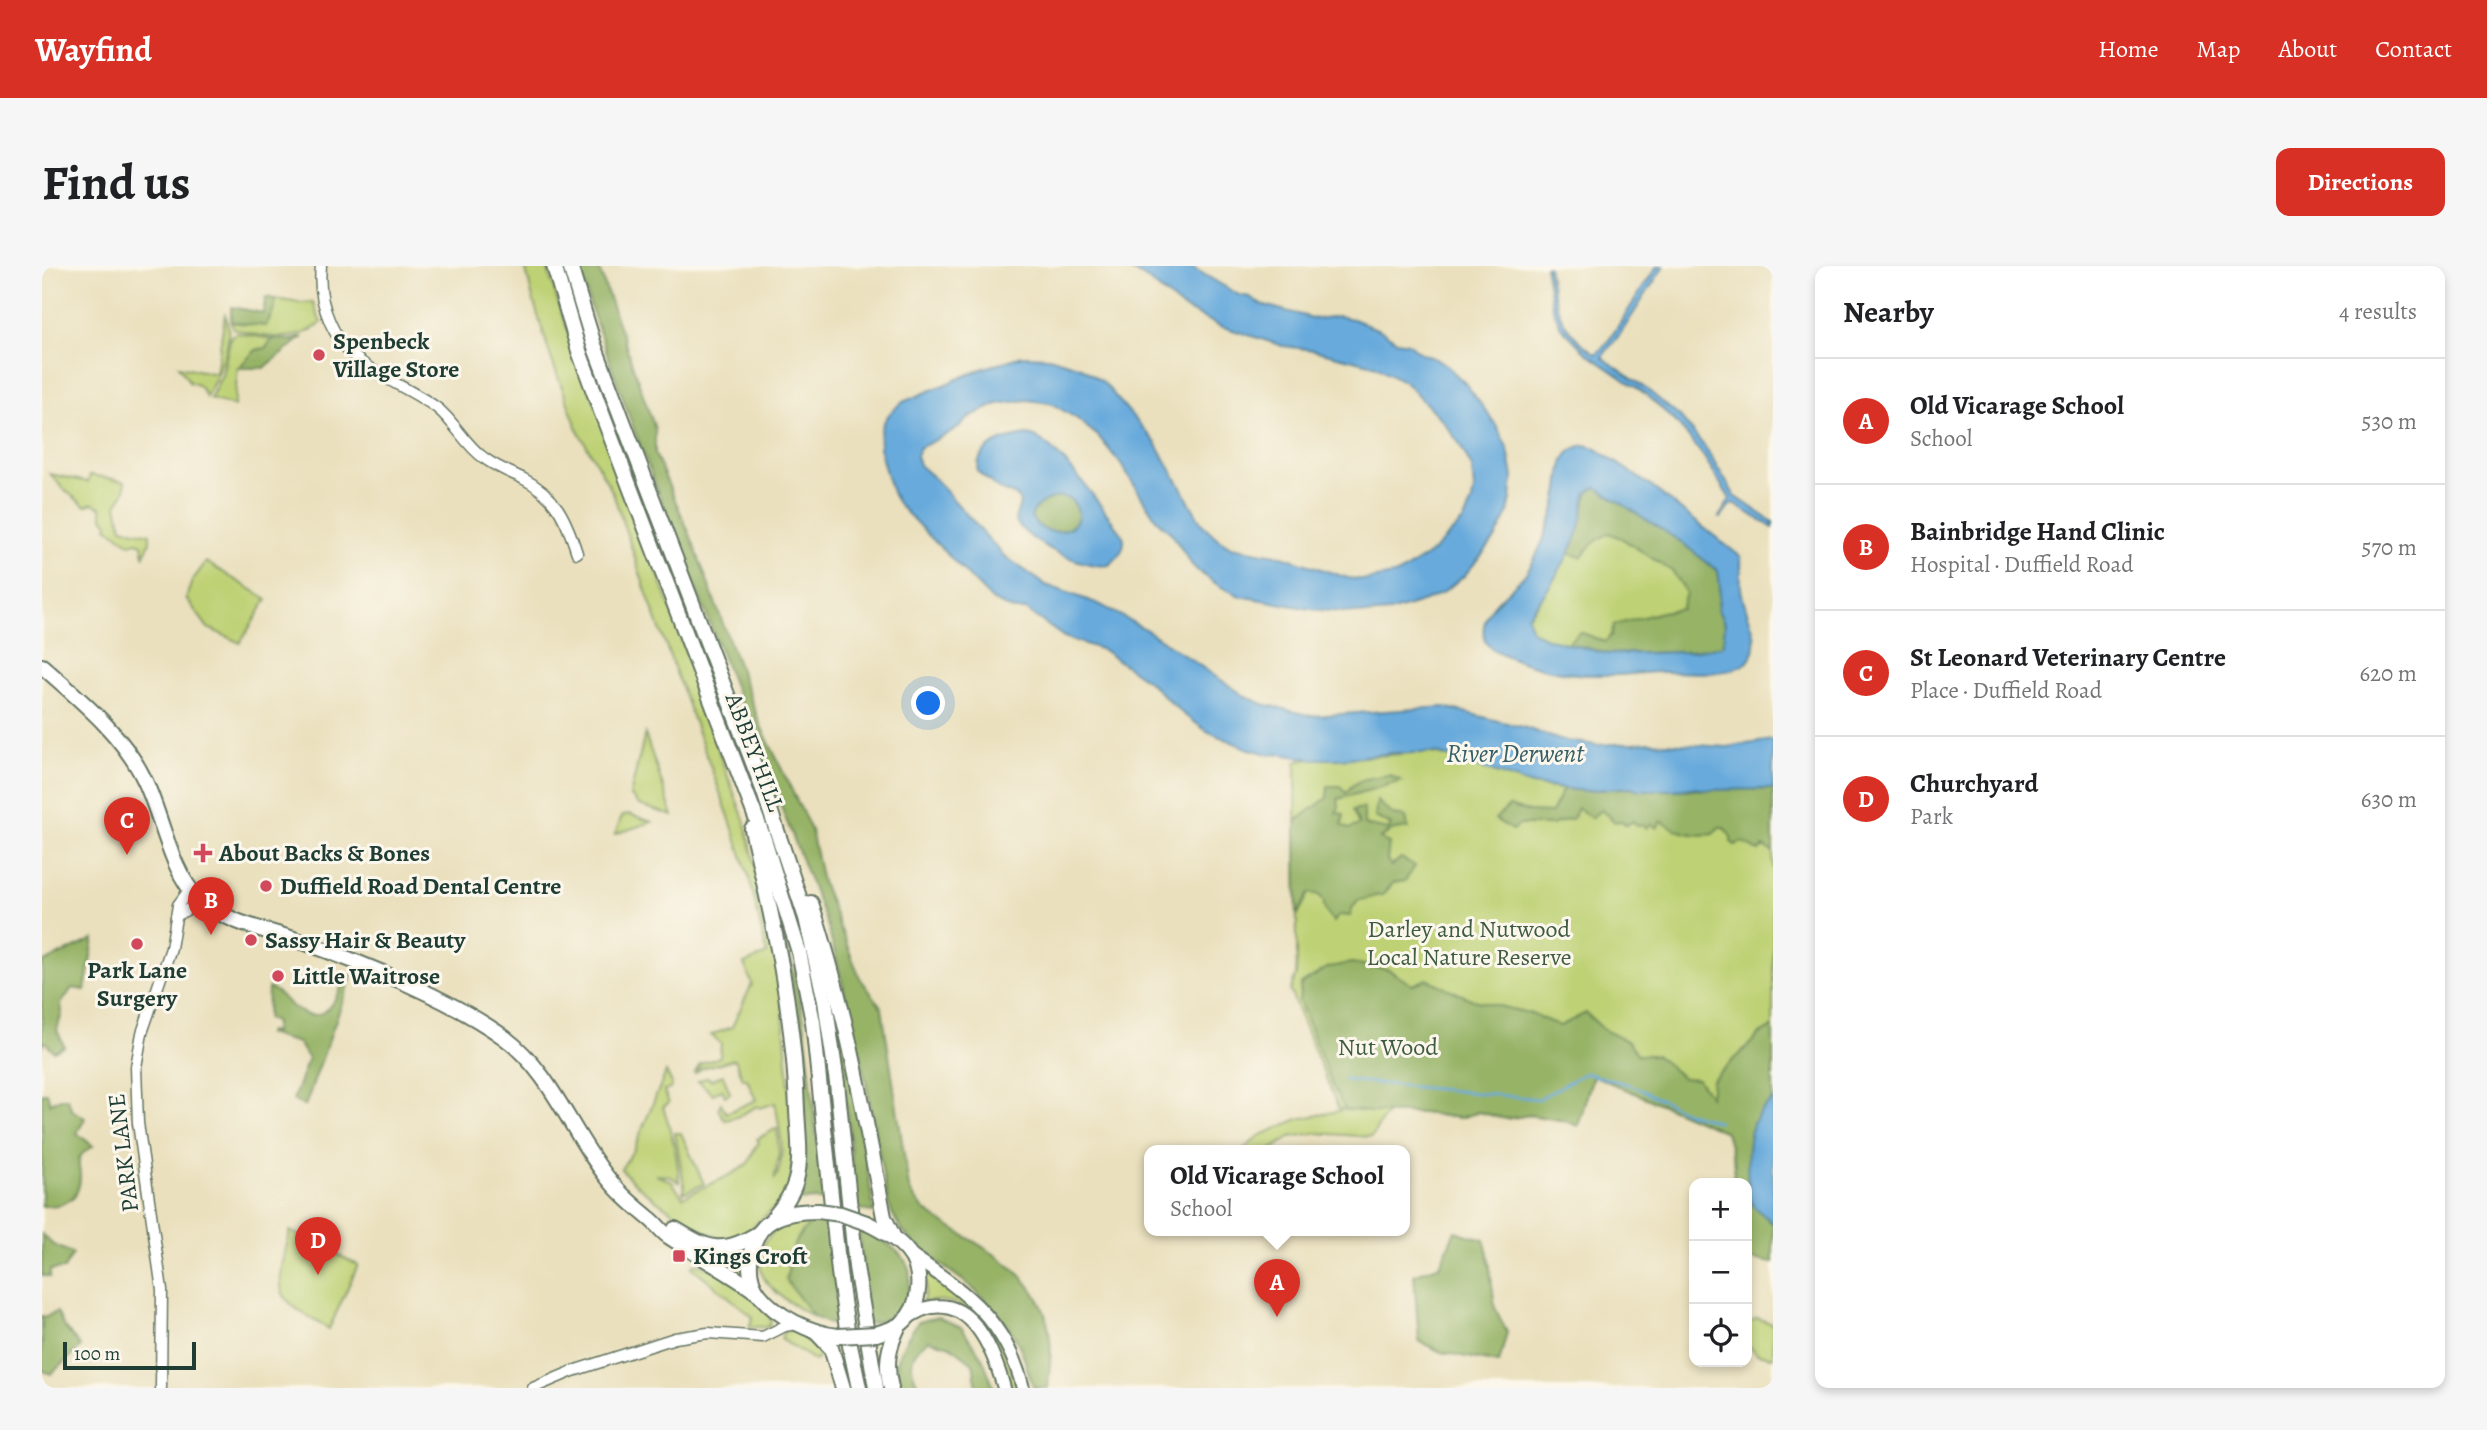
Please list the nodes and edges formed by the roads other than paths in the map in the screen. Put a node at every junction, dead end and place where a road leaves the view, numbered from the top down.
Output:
1 (321, 266) edge
2 (554, 266) edge
3 (570, 266) edge
4 (577, 553) dead end
5 (42, 666) edge
6 (742, 784) junction
7 (763, 789) junction
8 (190, 889) junction
9 (201, 901) junction
10 (176, 917) junction
11 (651, 1219) junction
12 (771, 1221) junction
13 (759, 1233) junction
14 (894, 1238) junction
15 (910, 1254) junction
16 (758, 1293) junction
17 (774, 1308) junction
18 (903, 1322) junction
19 (799, 1324) junction
20 (815, 1331) junction
21 (772, 1333) junction
22 (161, 1388) edge
23 (533, 1388) edge
24 (843, 1388) edge
25 (859, 1388) edge
26 (876, 1388) edge
27 (891, 1388) edge
28 (1004, 1388) edge
29 (1023, 1388) edge

1 - 4 street
2 - 6 highway, ABBEY HILL
3 - 7 highway, ABBEY HILL
5 - 8 highway
6 - 12 highway
6 - 25 highway, ABBEY HILL
7 - 14 highway
7 - 26 highway, ABBEY HILL
8 - 9 highway
8 - 10 street, PARK LANE
9 - 10 street
9 - 11 highway
10 - 22 street, PARK LANE
11 - 13 highway
11 - 16 highway
12 - 13 highway
12 - 14 highway, bridge
13 - 16 highway
14 - 15 highway
15 - 18 highway
15 - 29 main road
16 - 17 highway
17 - 19 highway
17 - 21 street
18 - 20 highway, bridge
18 - 27 highway
18 - 28 main road
19 - 20 highway
19 - 21 street
20 - 24 highway
21 - 23 street

